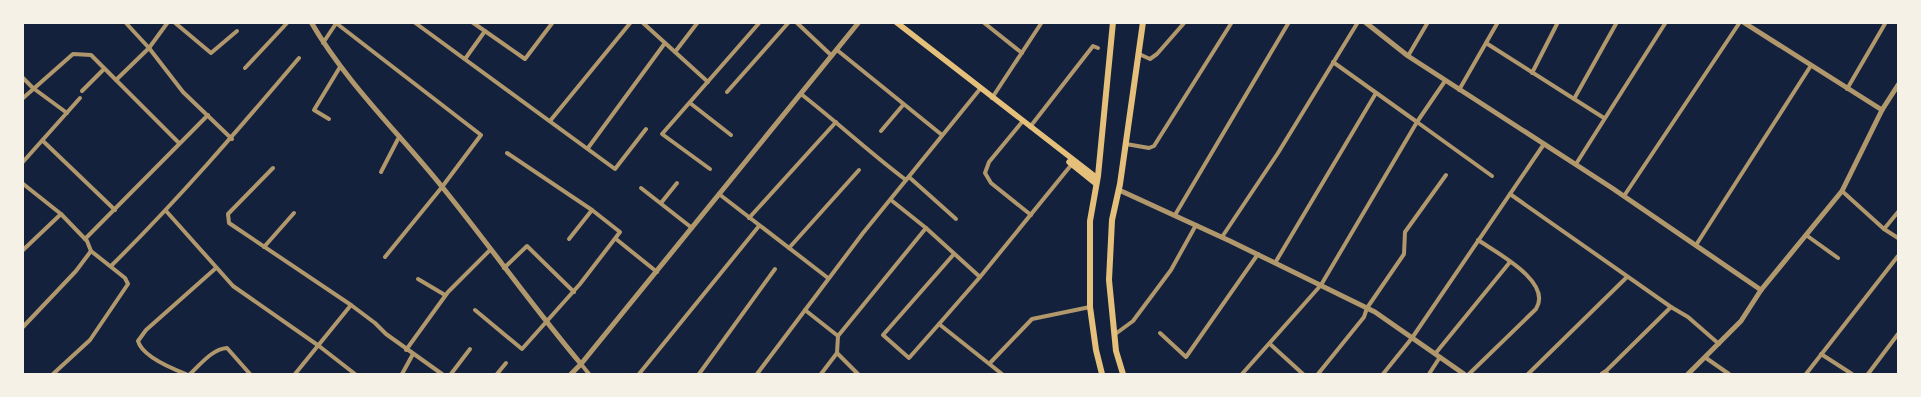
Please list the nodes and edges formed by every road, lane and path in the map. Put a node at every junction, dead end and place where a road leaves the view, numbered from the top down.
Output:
1 (126, 22) edge
2 (168, 22) edge
3 (174, 22) edge
4 (288, 22) edge
5 (311, 22) edge
6 (414, 22) edge
7 (472, 22) edge
8 (553, 22) edge
9 (631, 22) edge
10 (642, 22) edge
11 (698, 22) edge
12 (760, 22) edge
13 (789, 22) edge
14 (796, 22) edge
15 (859, 22) edge
16 (896, 22) edge
17 (983, 22) edge
18 (1042, 22) edge
19 (1113, 22) edge
20 (1142, 22) edge
21 (1185, 22) edge
22 (1232, 22) edge
23 (1289, 22) edge
24 (1358, 22) edge
25 (1365, 22) edge
26 (1428, 22) edge
27 (1498, 22) edge
28 (1558, 22) edge
29 (1617, 22) edge
30 (1666, 22) edge
31 (1741, 22) edge
32 (1886, 22) edge
33 (336, 23) edge
34 (237, 30) dead end
35 (485, 31) junction
36 (323, 43) junction
37 (664, 43) junction
38 (1486, 43) junction
39 (148, 48) junction
40 (1098, 48) dead end
41 (837, 50) junction
42 (675, 52) junction
43 (1022, 53) junction
44 (1139, 54) junction
45 (832, 56) junction
46 (1408, 56) junction
47 (299, 58) dead end
48 (465, 59) junction
49 (1334, 62) junction
50 (340, 67) junction
51 (1810, 67) junction
52 (245, 68) dead end
53 (103, 70) junction
54 (1532, 73) junction
55 (22, 77) edge
56 (116, 80) junction
57 (1445, 81) junction
58 (708, 82) junction
59 (1898, 85) edge
60 (33, 88) junction
61 (980, 89) junction
62 (1847, 89) junction
63 (1459, 90) junction
64 (82, 91) dead end
65 (726, 92) dead end
66 (1376, 93) junction
67 (801, 94) junction
68 (80, 98) dead end
69 (992, 98) junction
70 (22, 99) edge
71 (1574, 99) junction
72 (690, 103) junction
73 (903, 105) junction
74 (1882, 110) junction
75 (67, 113) junction
76 (208, 115) junction
77 (1604, 118) junction
78 (330, 119) dead end
79 (550, 121) junction
80 (836, 122) junction
81 (1022, 122) junction
82 (1417, 122) junction
83 (1030, 128) junction
84 (646, 129) dead end
85 (881, 131) dead end
86 (730, 135) dead end
87 (942, 135) junction
88 (398, 138) junction
89 (232, 139) junction
90 (43, 141) junction
91 (178, 143) junction
92 (1126, 144) junction
93 (1544, 144) junction
94 (588, 148) junction
95 (507, 153) dead end
96 (22, 163) edge
97 (1074, 163) junction
98 (1576, 164) junction
99 (273, 168) dead end
100 (710, 169) dead end
101 (859, 170) dead end
102 (381, 172) dead end
103 (1446, 176) dead end
104 (1492, 176) dead end
105 (908, 179) junction
106 (1096, 180) junction
107 (22, 182) edge
108 (677, 183) dead end
109 (442, 187) junction
110 (641, 188) dead end
111 (1118, 190) junction
112 (1842, 191) junction
113 (719, 194) junction
114 (1510, 194) junction
115 (1624, 196) junction
116 (891, 200) junction
117 (661, 204) junction
118 (115, 210) junction
119 (592, 210) junction
120 (167, 212) junction
121 (1898, 212) edge
122 (294, 213) dead end
123 (61, 214) junction
124 (1031, 215) junction
125 (1175, 215) junction
126 (749, 218) junction
127 (956, 219) dead end
128 (1196, 225) junction
129 (759, 226) junction
130 (692, 228) junction
131 (926, 228) junction
132 (1884, 229) junction
133 (1806, 235) junction
134 (1222, 237) junction
135 (84, 238) junction
136 (1898, 238) edge
137 (568, 239) dead end
138 (616, 239) junction
139 (1478, 240) junction
140 (1696, 245) junction
141 (264, 247) junction
142 (789, 248) junction
143 (490, 250) junction
144 (22, 251) edge
145 (91, 251) junction
146 (954, 254) junction
147 (1258, 254) junction
148 (1898, 256) edge
149 (385, 257) dead end
150 (1838, 258) dead end
151 (1510, 262) junction
152 (1275, 263) junction
153 (111, 266) junction
154 (216, 268) junction
155 (504, 268) junction
156 (775, 269) dead end
157 (657, 272) junction
158 (980, 277) junction
159 (1627, 277) junction
160 (828, 278) junction
161 (418, 279) dead end
162 (1321, 285) junction
163 (1761, 290) junction
164 (574, 292) junction
165 (446, 296) junction
166 (351, 305) junction
167 (1090, 307) junction
168 (1671, 307) junction
169 (1367, 308) junction
170 (475, 310) dead end
171 (805, 310) junction
172 (547, 323) junction
173 (939, 324) junction
174 (22, 328) edge
175 (1160, 333) dead end
176 (1898, 334) edge
177 (1114, 335) junction
178 (838, 336) junction
179 (1412, 338) junction
180 (1270, 344) junction
181 (1719, 344) junction
182 (319, 346) junction
183 (470, 349) dead end
184 (406, 350) junction
185 (837, 353) junction
186 (413, 354) junction
187 (1821, 354) junction
188 (1438, 356) junction
189 (1706, 358) junction
190 (506, 363) dead end
191 (990, 363) junction
192 (581, 364) junction
193 (53, 374) edge
194 (188, 374) edge
195 (250, 374) edge
196 (295, 374) edge
197 (355, 374) edge
198 (402, 374) edge
199 (442, 374) edge
200 (452, 374) edge
201 (497, 374) edge
202 (571, 374) edge
203 (588, 374) edge
204 (639, 374) edge
205 (699, 374) edge
206 (757, 374) edge
207 (821, 374) edge
208 (858, 374) edge
209 (1002, 374) edge
210 (1102, 374) edge
211 (1123, 374) edge
212 (1242, 374) edge
213 (1303, 374) edge
214 (1318, 374) edge
215 (1383, 374) edge
216 (1429, 374) edge
217 (1464, 374) edge
218 (1469, 374) edge
219 (1528, 374) edge
220 (1605, 374) edge
221 (1688, 374) edge
222 (1729, 374) edge
223 (1806, 374) edge
224 (1852, 374) edge
225 (1868, 374) edge

1 - 39 street
2 - 39 street
3 - 34 street
4 - 52 street
5 - 36 street
6 - 48 street
7 - 35 street
8 - 35 street
9 - 79 street
10 - 37 street
11 - 42 street
12 - 58 street
13 - 65 street
14 - 45 street
15 - 41 street
16 - 61 main road
17 - 43 street
18 - 43 street
19 - 106 main road
20 - 44 main road
21 - 44 street
22 - 92 street
23 - 125 street
24 - 49 street
25 - 46 street
26 - 46 street
27 - 38 street
28 - 54 street
29 - 71 street
30 - 77 street
31 - 51 street
31 - 115 street
32 - 62 street
33 - 36 street
33 - 109 street
35 - 48 street
36 - 50 street
37 - 42 street
37 - 94 street
38 - 54 street
38 - 63 street
39 - 56 street
39 - 76 street
40 - 83 street
41 - 45 street
41 - 73 street
42 - 58 street
43 - 69 street
44 - 92 main road
45 - 67 street
46 - 57 street
47 - 89 street
48 - 79 street
49 - 66 street
49 - 134 street
50 - 78 street
50 - 88 street
51 - 62 street
51 - 140 street
53 - 56 street
53 - 60 street
53 - 64 street
54 - 71 street
55 - 60 street
56 - 91 street
57 - 63 street
57 - 82 street
58 - 72 street
59 - 74 street
60 - 70 street
60 - 75 street
61 - 69 main road
61 - 87 street
62 - 74 street
63 - 93 street
66 - 82 street
66 - 152 street
67 - 80 street
67 - 113 street
68 - 75 street
69 - 81 main road
71 - 77 street
72 - 86 street
72 - 100 street
73 - 85 street
73 - 87 street
74 - 112 street
75 - 90 street
76 - 89 street
76 - 91 street
77 - 98 street
79 - 94 street
80 - 105 street
80 - 126 street
81 - 83 main road
81 - 124 street
82 - 104 street
82 - 162 street
83 - 97 main road
83 - 97 main road
84 - 94 street
87 - 105 street
88 - 102 street
88 - 109 street
89 - 120 street
90 - 96 street
90 - 118 street
91 - 118 street
92 - 111 main road
93 - 98 street
93 - 114 street
95 - 119 street
97 - 106 main road
97 - 124 street
98 - 115 street
99 - 141 street
101 - 142 street
103 - 169 street
105 - 116 street
105 - 127 street
106 - 167 main road
107 - 123 street
108 - 117 street
109 - 143 street
109 - 149 street
110 - 117 street
111 - 125 street
111 - 177 main road
112 - 132 street
112 - 133 street
113 - 126 street
113 - 130 street
114 - 139 street
114 - 159 street
115 - 140 street
116 - 131 street
116 - 160 street
117 - 130 street
118 - 135 street
119 - 137 street
119 - 138 street
120 - 153 street
120 - 154 street
121 - 132 street
122 - 141 street
123 - 135 street
123 - 144 street
124 - 158 street
125 - 128 street
126 - 129 street
128 - 134 street
128 - 177 street
129 - 142 street
129 - 204 street
130 - 157 street
131 - 146 street
131 - 178 street
132 - 136 street
133 - 150 street
133 - 163 street
134 - 147 street
135 - 145 street
138 - 157 street
138 - 164 street
139 - 151 street
139 - 179 street
140 - 163 street
141 - 166 street
142 - 160 street
143 - 155 street
143 - 165 street
145 - 153 street
145 - 174 street
146 - 158 street
146 - 173 street
147 - 152 street
147 - 175 street
148 - 187 street
151 - 188 street
151 - 218 street
152 - 162 street
153 - 193 street
154 - 182 street
154 - 194 street
155 - 164 street
155 - 172 street
156 - 205 street
157 - 192 street
158 - 173 street
159 - 168 street
159 - 219 street
160 - 171 street
161 - 165 street
162 - 169 street
162 - 180 street
163 - 181 street
164 - 172 street
165 - 184 street
166 - 182 street
166 - 184 street
167 - 191 street
167 - 210 main road
168 - 181 street
168 - 220 street
169 - 179 street
169 - 214 street
170 - 172 street
171 - 178 street
171 - 206 street
172 - 192 street
173 - 191 street
176 - 225 street
177 - 211 main road
178 - 185 street
179 - 188 street
179 - 215 street
180 - 212 street
180 - 213 street
181 - 189 street
182 - 196 street
182 - 197 street
183 - 200 street
184 - 186 street
185 - 207 street
185 - 208 street
186 - 198 street
186 - 199 street
187 - 223 street
187 - 224 street
188 - 216 street
188 - 217 street
189 - 221 street
189 - 222 street
190 - 201 street
191 - 209 street
192 - 202 street
192 - 203 street
194 - 195 street

